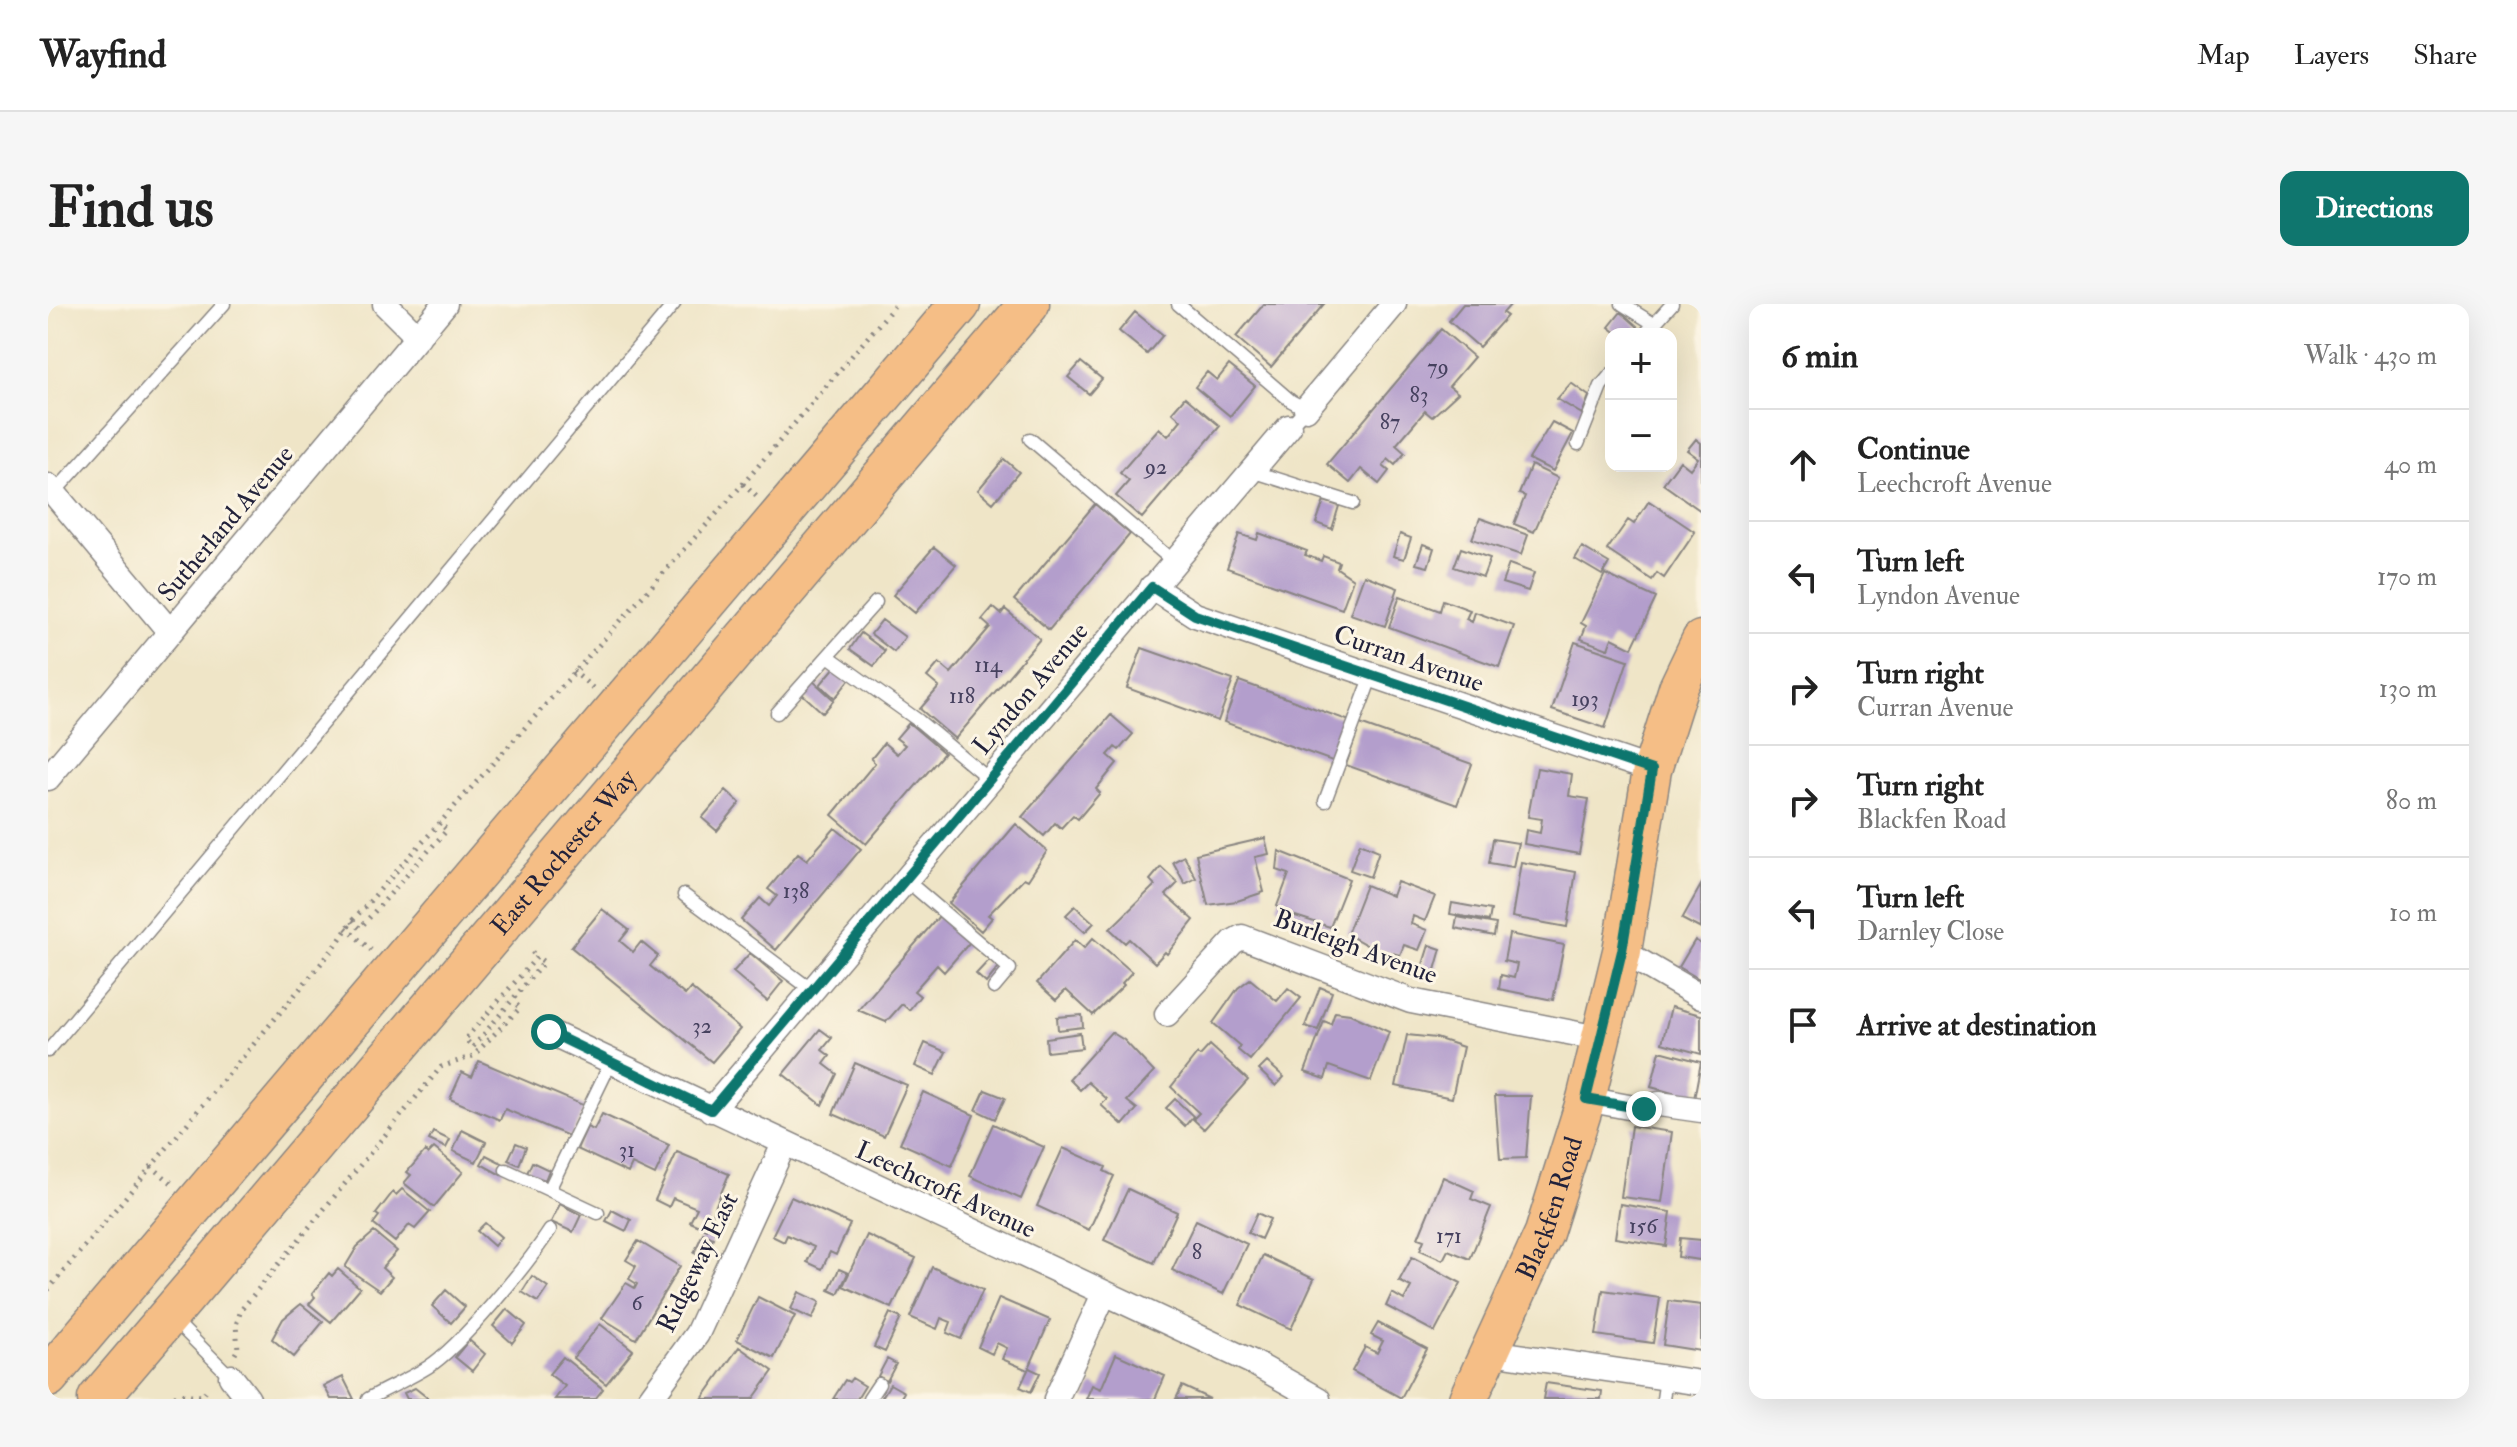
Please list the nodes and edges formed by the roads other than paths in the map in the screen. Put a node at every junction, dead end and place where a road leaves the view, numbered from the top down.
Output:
1 (224, 304) edge
2 (385, 304) edge
3 (445, 304) edge
4 (674, 304) edge
5 (960, 304) edge
6 (1029, 304) edge
7 (1178, 304) edge
8 (1394, 304) edge
9 (1622, 304) edge
10 (1672, 304) edge
11 (1648, 328) edge
12 (1650, 328) edge
13 (418, 337) junction
14 (1605, 381) edge
15 (1297, 418) junction
16 (1030, 439) dead end
17 (1578, 444) dead end
18 (1252, 471) junction
19 (51, 489) edge
20 (1353, 503) dead end
21 (1174, 562) junction
22 (1152, 587) junction
23 (876, 602) dead end
24 (170, 632) junction
25 (1701, 640) edge
26 (828, 656) junction
27 (1372, 675) junction
28 (777, 713) dead end
29 (1652, 770) junction
30 (48, 778) edge
31 (990, 780) junction
32 (1325, 801) dead end
33 (906, 880) junction
34 (684, 895) dead end
35 (1622, 951) junction
36 (994, 988) dead end
37 (813, 991) junction
38 (1701, 997) edge
39 (1167, 1014) dead end
40 (549, 1032) dead end
41 (1603, 1039) junction
42 (48, 1051) edge
43 (611, 1062) junction
44 (1586, 1099) junction
45 (711, 1110) junction
46 (1701, 1110) edge
47 (784, 1144) junction
48 (506, 1170) dead end
49 (549, 1190) junction
50 (598, 1213) dead end
51 (550, 1230) dead end
52 (1104, 1294) junction
53 (169, 1314) junction
54 (1491, 1352) junction
55 (227, 1372) joint
56 (48, 1377) edge
57 (1701, 1383) edge
58 (879, 1384) dead end
59 (1664, 1388) edge
60 (98, 1399) edge
61 (248, 1399) edge
62 (368, 1399) edge
63 (650, 1399) edge
64 (869, 1399) edge
65 (1056, 1399) edge
66 (1318, 1399) edge
67 (1468, 1399) edge

1 - 19 lane
2 - 13 street
3 - 13 street, Sutherland Avenue
4 - 42 lane
5 - 56 highway, East Rochester Way
6 - 53 highway, East Rochester Way
7 - 15 lane
8 - 15 street, Lyndon Avenue
9 - 11 lane
10 - 12 lane
13 - 24 street, Sutherland Avenue
14 - 17 lane
15 - 18 street, Lyndon Avenue
16 - 21 lane
18 - 20 lane
18 - 21 street, Lyndon Avenue
19 - 24 street
21 - 22 street, Lyndon Avenue
22 - 27 street, Curran Avenue
22 - 31 street, Lyndon Avenue
23 - 26 lane
24 - 30 street, Sutherland Avenue
25 - 29 main road, Blackfen Road
26 - 28 lane
26 - 31 lane
27 - 29 street, Curran Avenue
27 - 32 lane
29 - 35 main road, Blackfen Road
31 - 33 street, Lyndon Avenue
33 - 36 lane
33 - 37 street, Lyndon Avenue
34 - 37 lane
35 - 38 street
35 - 41 main road, Blackfen Road
37 - 45 street, Lyndon Avenue
39 - 41 street, Burleigh Avenue
40 - 43 street, Leechcroft Avenue
41 - 44 main road, Blackfen Road
43 - 45 street, Leechcroft Avenue
43 - 49 lane
44 - 46 street
44 - 54 main road, Blackfen Road
45 - 47 street, Leechcroft Avenue
47 - 52 street, Leechcroft Avenue
47 - 63 street, Ridgeway East
48 - 49 lane
49 - 50 lane
51 - 62 lane
52 - 65 street
52 - 66 street, Leechcroft Avenue
53 - 55 lane
53 - 60 highway, East Rochester Way
54 - 59 street
54 - 67 main road, Blackfen Road
55 - 61 street
57 - 59 street
58 - 64 lane

